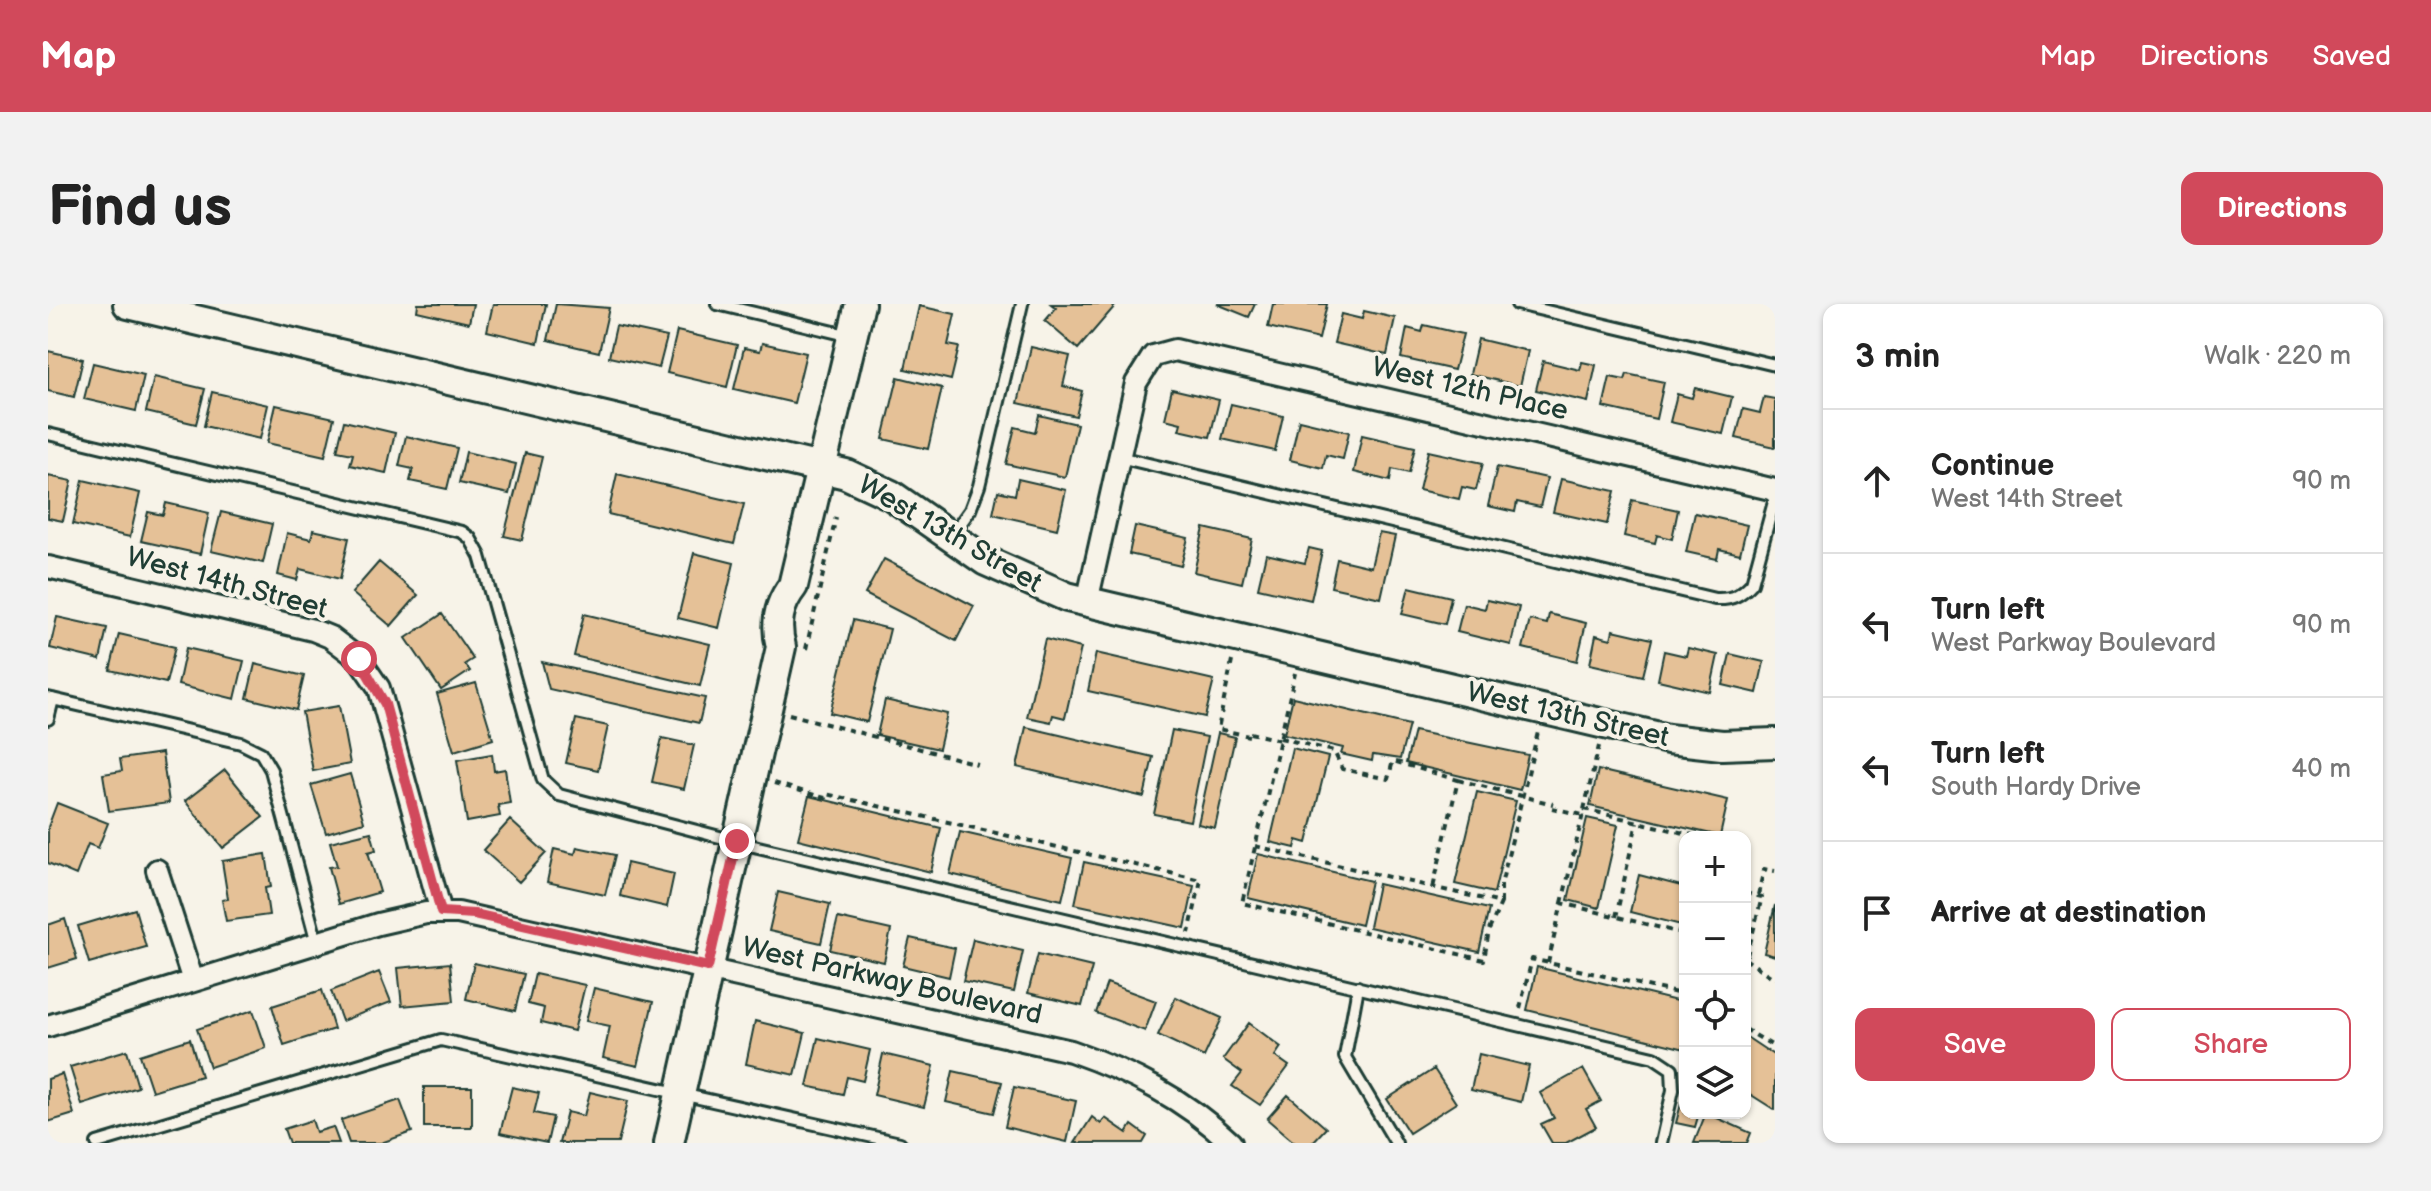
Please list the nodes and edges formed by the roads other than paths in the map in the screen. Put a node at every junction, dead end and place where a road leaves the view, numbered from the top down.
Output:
1 (128, 304) edge
2 (717, 304) edge
3 (860, 304) edge
4 (1022, 304) edge
5 (1517, 304) edge
6 (853, 337) junction
7 (1775, 365) edge
8 (48, 434) edge
9 (1119, 457) junction
10 (822, 467) junction
11 (1775, 490) edge
12 (1775, 498) edge
13 (949, 538) junction
14 (48, 567) edge
15 (1087, 602) junction
16 (50, 698) edge
17 (48, 719) edge
18 (1775, 743) edge
19 (737, 841) junction
20 (157, 870) dead end
21 (441, 912) junction
22 (317, 943) junction
23 (708, 967) junction
24 (193, 981) junction
25 (1358, 987) junction
26 (48, 1026) edge
27 (680, 1092) junction
28 (97, 1143) edge
29 (669, 1143) edge
30 (900, 1143) edge
31 (1231, 1143) edge
32 (1396, 1143) edge
33 (1661, 1143) edge

1 - 10 street, West 13th Street
2 - 6 lane
3 - 6 street
4 - 13 lane
5 - 7 lane
6 - 10 street
8 - 19 lane
9 - 11 street, West 12th Place
9 - 12 lane
9 - 15 street
10 - 13 street, West 13th Street
10 - 19 street
13 - 15 street, West 13th Street
14 - 21 street, West 14th Street
15 - 18 street, West 13th Street
16 - 17 lane
16 - 22 lane
19 - 23 street
19 - 25 lane
20 - 24 street
21 - 22 street, West Parkway Boulevard
21 - 23 street, West Parkway Boulevard
22 - 24 street, West Parkway Boulevard
23 - 27 street
23 - 31 street, West Parkway Boulevard
24 - 26 street, West Parkway Boulevard
25 - 32 lane
25 - 33 lane
27 - 28 lane
27 - 29 street
27 - 30 lane

